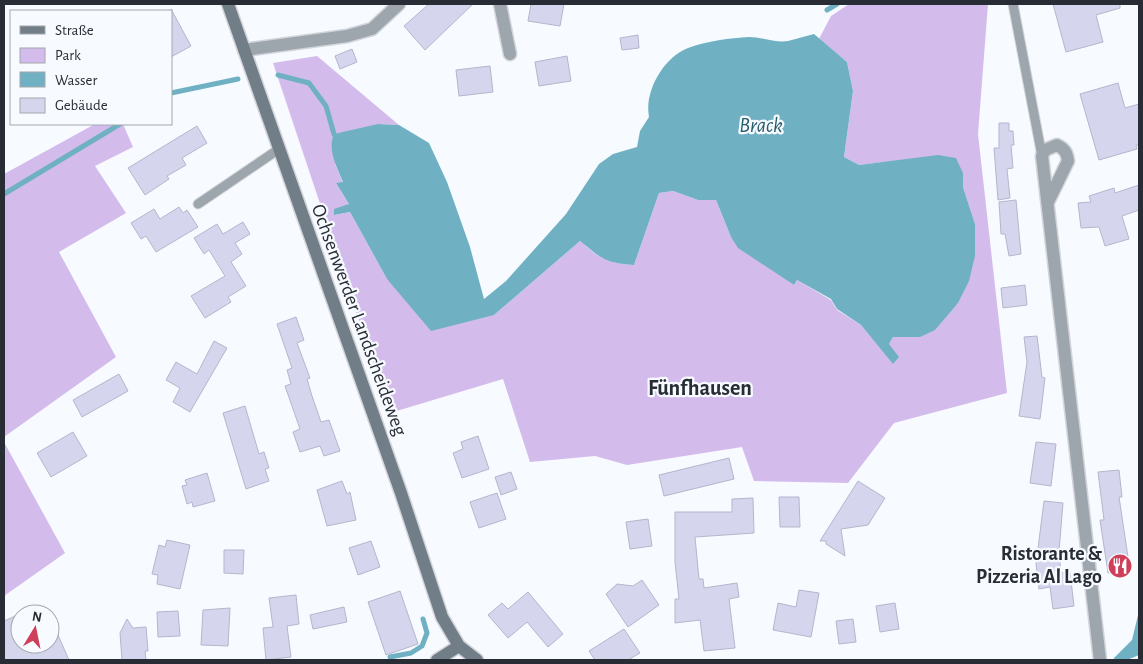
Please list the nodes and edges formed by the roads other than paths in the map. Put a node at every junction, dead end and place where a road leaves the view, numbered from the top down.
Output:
1 (228, 4) edge
2 (400, 4) edge
3 (500, 4) edge
4 (1013, 4) edge
5 (244, 50) junction
6 (510, 54) dead end
7 (279, 149) junction
8 (1042, 156) junction
9 (1048, 202) junction
10 (198, 204) dead end
11 (459, 646) junction
12 (437, 660) edge
13 (477, 660) edge
14 (1100, 660) edge

1 - 5 street, Ochsenwerder Landscheideweg
2 - 5 street
3 - 6 street
4 - 8 lane
5 - 7 street, Ochsenwerder Landscheideweg
7 - 10 lane
7 - 11 street, Ochsenwerder Landscheideweg
8 - 9 street
8 - 9 street
9 - 14 street
11 - 12 street
11 - 13 street

